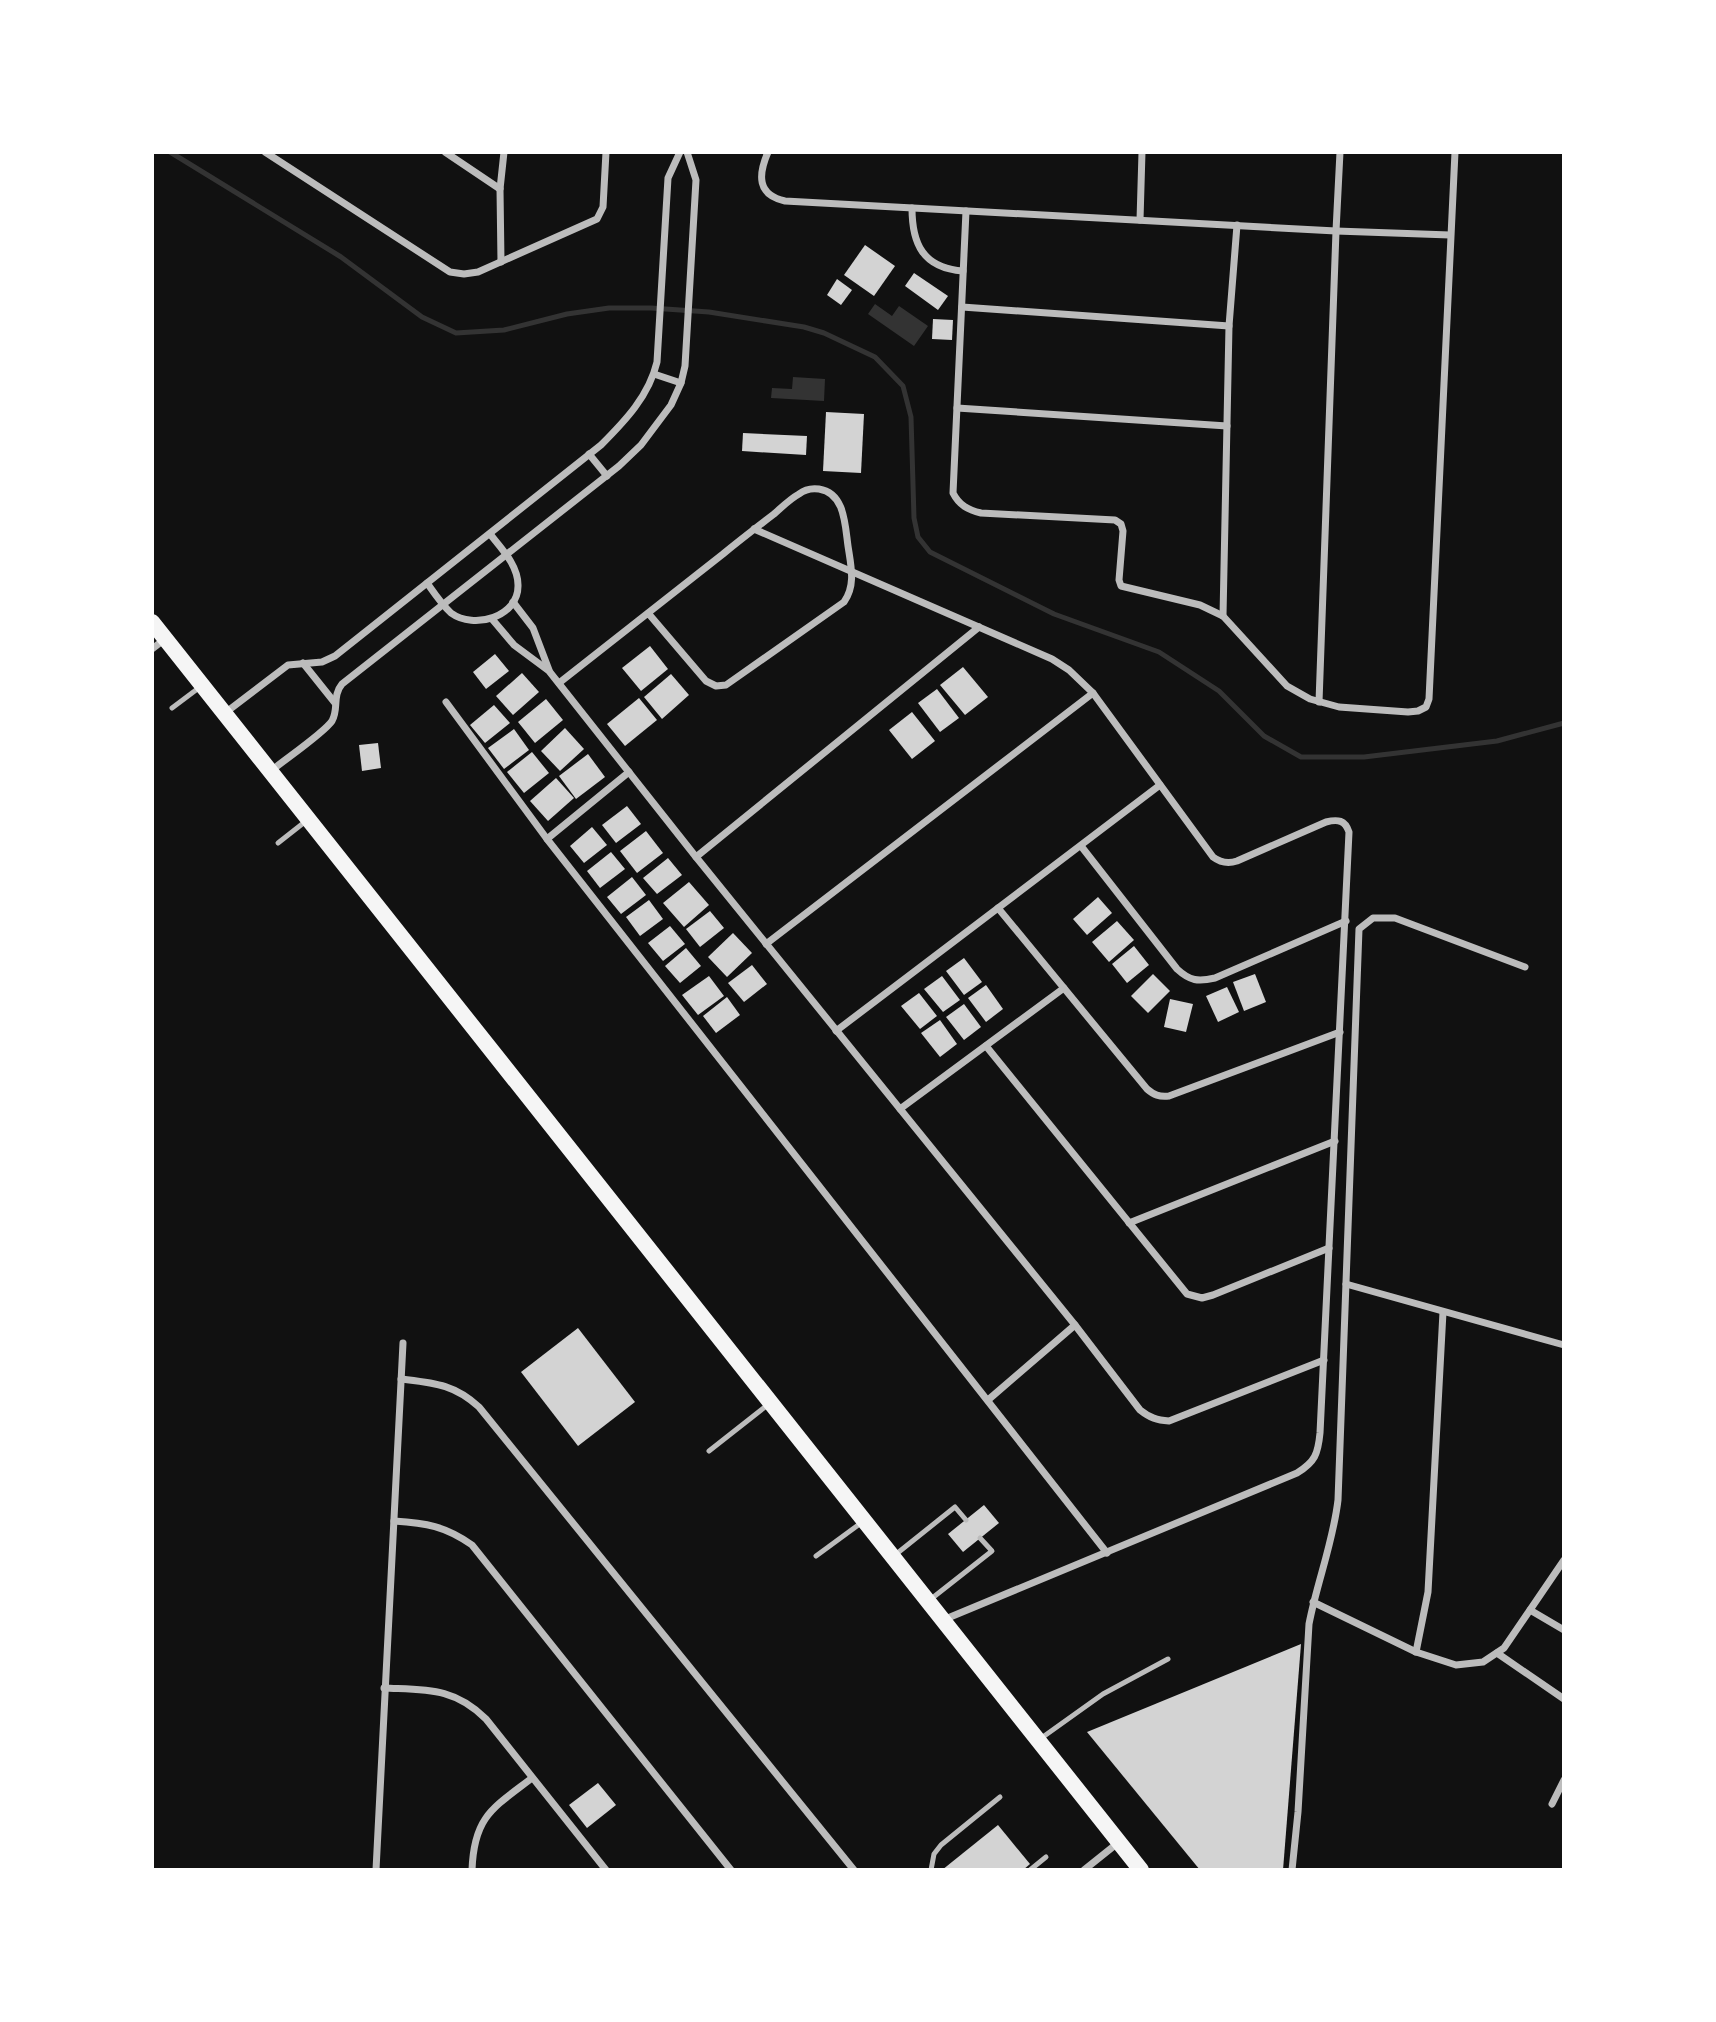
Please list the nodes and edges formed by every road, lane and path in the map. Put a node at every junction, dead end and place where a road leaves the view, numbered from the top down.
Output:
1 (445, 152) edge
2 (504, 152) edge
3 (606, 152) edge
4 (680, 152) edge
5 (687, 152) edge
6 (768, 152) edge
7 (1142, 152) edge
8 (1340, 152) edge
9 (1455, 152) edge
10 (271, 154) edge
11 (500, 189) junction
12 (912, 208) junction
13 (966, 211) junction
14 (1140, 220) junction
15 (1237, 225) junction
16 (1336, 231) junction
17 (1450, 235) junction
18 (501, 262) junction
19 (963, 271) junction
20 (962, 307) junction
21 (1229, 326) junction
22 (654, 374) junction
23 (681, 383) junction
24 (957, 408) junction
25 (1227, 426) junction
26 (589, 454) junction
27 (607, 476) junction
28 (754, 529) junction
29 (489, 534) junction
30 (507, 555) junction
31 (852, 572) junction
32 (427, 583) junction
33 (513, 601) junction
34 (444, 605) junction
35 (648, 613) junction
36 (1223, 616) junction
37 (492, 619) junction
38 (152, 622) edge
39 (979, 626) junction
40 (159, 644) edge
41 (303, 663) junction
42 (549, 671) junction
43 (559, 683) junction
44 (202, 685) junction
45 (1093, 693) junction
46 (446, 702) dead end
47 (1320, 702) junction
48 (335, 704) junction
49 (172, 708) dead end
50 (225, 713) junction
51 (270, 771) junction
52 (629, 772) junction
53 (1160, 785) junction
54 (308, 819) junction
55 (547, 839) junction
56 (278, 843) dead end
57 (1081, 846) junction
58 (696, 857) junction
59 (998, 908) junction
60 (1346, 921) junction
61 (766, 944) junction
62 (1525, 967) dead end
63 (1064, 988) junction
64 (836, 1031) junction
65 (1340, 1032) junction
66 (986, 1046) junction
67 (900, 1109) junction
68 (1335, 1140) junction
69 (1129, 1223) junction
70 (1329, 1248) junction
71 (1346, 1284) junction
72 (1443, 1312) junction
73 (1075, 1325) junction
74 (403, 1343) dead end
75 (1564, 1346) edge
76 (1324, 1360) junction
77 (401, 1380) junction
78 (988, 1400) junction
79 (771, 1403) junction
80 (709, 1451) dead end
81 (966, 1520) dead end
82 (394, 1521) junction
83 (864, 1521) junction
84 (980, 1538) dead end
85 (1107, 1553) junction
86 (816, 1556) dead end
87 (893, 1557) junction
88 (1564, 1560) edge
89 (928, 1602) junction
90 (1313, 1602) junction
91 (1530, 1609) junction
92 (943, 1620) junction
93 (1564, 1630) edge
94 (1416, 1652) junction
95 (1497, 1653) junction
96 (1168, 1659) dead end
97 (384, 1688) junction
98 (1564, 1699) edge
99 (1038, 1740) junction
100 (532, 1778) junction
101 (1564, 1780) edge
102 (1000, 1797) dead end
103 (1552, 1804) dead end
104 (1119, 1842) junction
105 (1046, 1857) dead end
106 (376, 1870) edge
107 (472, 1870) edge
108 (606, 1870) edge
109 (731, 1870) edge
110 (854, 1870) edge
111 (931, 1870) edge
112 (1030, 1870) edge
113 (1084, 1870) edge
114 (1141, 1870) edge
115 (1292, 1870) edge

1 - 11 street
2 - 11 street
3 - 18 street
4 - 22 street
5 - 23 street
6 - 12 street
7 - 14 street
8 - 16 street
9 - 17 street
10 - 18 street
11 - 18 street
12 - 13 street
12 - 19 street
13 - 14 street
13 - 19 street
14 - 15 street
15 - 16 street
15 - 21 street
16 - 17 street
16 - 47 street
17 - 47 street
19 - 20 street
20 - 21 street
20 - 24 street
21 - 25 street
22 - 23 street
22 - 26 street
23 - 27 street
24 - 25 street
24 - 36 street
25 - 36 street
26 - 27 street
26 - 29 street
27 - 30 street
28 - 31 street
28 - 31 street
28 - 35 street
29 - 30 street
29 - 32 street
30 - 33 street
30 - 34 street
31 - 35 street
31 - 39 street
32 - 34 street
32 - 41 street
33 - 37 street
33 - 42 street
34 - 37 street
34 - 48 street
35 - 43 street
36 - 47 street
37 - 42 street
38 - 40 highway
39 - 45 street
39 - 58 street
40 - 44 highway
41 - 48 street
41 - 50 street
42 - 43 street
43 - 52 street
44 - 49 lane
44 - 50 highway
45 - 53 street
45 - 61 street
46 - 55 street
48 - 51 street
50 - 51 highway
51 - 54 highway
52 - 55 street
52 - 58 street
53 - 57 street
53 - 60 street
54 - 56 lane
54 - 79 highway
55 - 78 street
57 - 59 street
57 - 60 street
58 - 61 street
59 - 63 street
59 - 64 street
60 - 65 street
61 - 64 street
62 - 71 street
63 - 65 street
63 - 66 street
64 - 67 street
65 - 68 street
66 - 67 street
66 - 69 street
67 - 73 street
68 - 69 street
68 - 70 street
69 - 70 street
70 - 76 street
71 - 72 street
71 - 90 street
72 - 75 street
72 - 94 street
73 - 76 street
73 - 78 street
74 - 77 street
76 - 85 street
77 - 82 street
77 - 110 street
78 - 85 street
79 - 80 lane
79 - 83 highway
81 - 87 lane
82 - 97 street
82 - 109 street
83 - 86 lane
83 - 87 highway
84 - 89 lane
85 - 92 street
87 - 89 highway
88 - 91 street
89 - 92 highway
90 - 94 street
90 - 115 street
91 - 93 street
91 - 95 street
92 - 99 highway
94 - 95 street
95 - 98 street
96 - 99 lane
97 - 100 street
97 - 106 street
99 - 104 highway
100 - 107 street
100 - 108 street
101 - 103 street
102 - 111 lane
104 - 113 street
104 - 114 highway
105 - 112 lane

